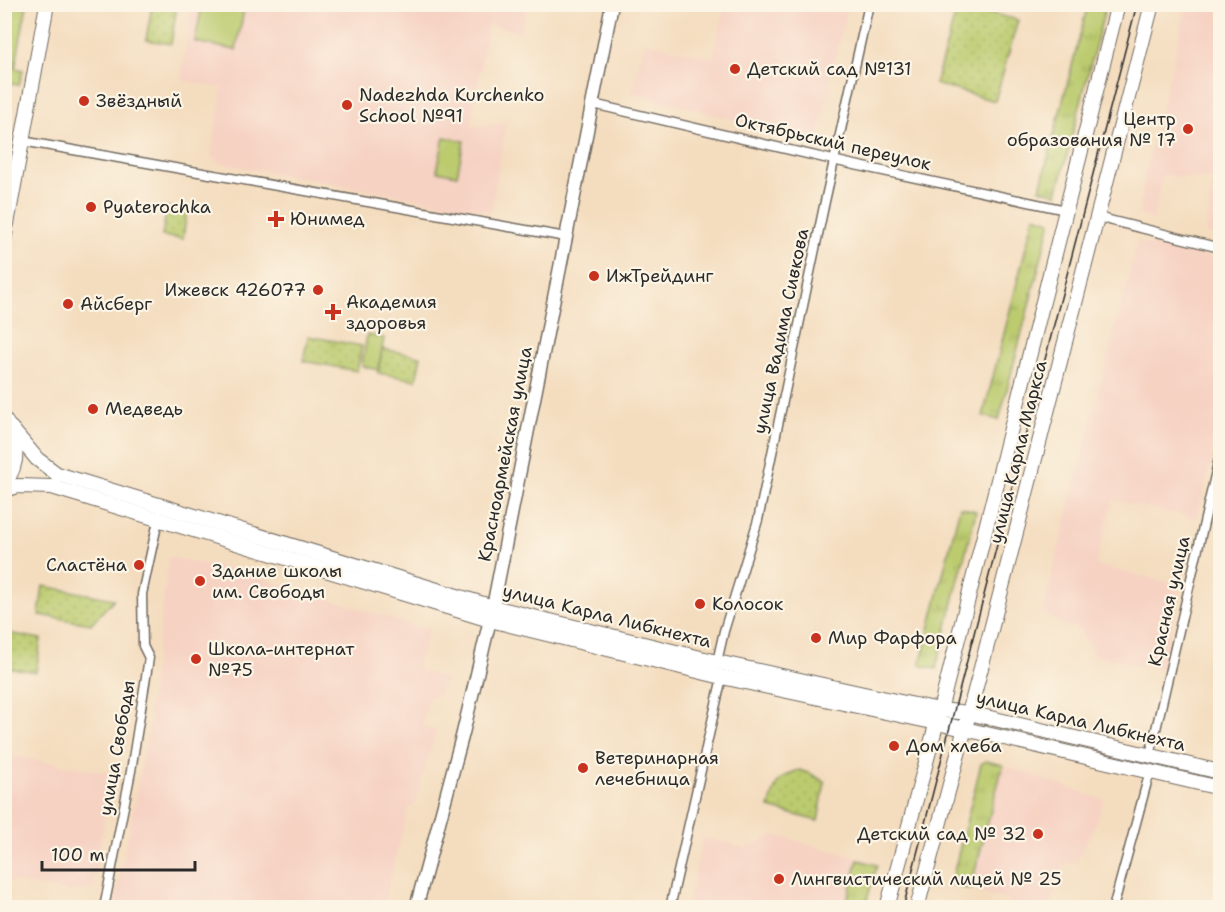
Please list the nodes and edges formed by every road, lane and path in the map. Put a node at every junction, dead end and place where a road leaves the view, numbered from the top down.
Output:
1 (47, 4) edge
2 (612, 4) edge
3 (869, 4) edge
4 (1118, 4) edge
5 (1152, 4) edge
6 (593, 104) junction
7 (22, 141) junction
8 (834, 160) junction
9 (1066, 210) junction
10 (1097, 217) junction
11 (566, 237) junction
12 (4, 240) edge
13 (1221, 248) edge
14 (8, 423) edge
15 (1221, 454) edge
16 (4, 484) edge
17 (4, 490) edge
18 (160, 506) junction
19 (142, 507) junction
20 (158, 520) junction
21 (491, 614) junction
22 (717, 662) junction
23 (722, 677) junction
24 (969, 712) junction
25 (938, 717) junction
26 (965, 729) junction
27 (1150, 755) junction
28 (1150, 771) junction
29 (1221, 772) edge
30 (1221, 788) edge
31 (104, 908) edge
32 (416, 908) edge
33 (670, 908) edge
34 (887, 908) edge
35 (916, 908) edge
36 (1113, 908) edge

1 - 7 main road
2 - 6 street, Красноармейская улица
3 - 8 street, улица Вадима Сивкова
4 - 9 main road, улица Карла Маркса
5 - 10 main road, улица Карла Маркса
6 - 8 street, Октябрьский переулок
6 - 11 street, Красноармейская улица
7 - 11 street
7 - 12 main road
8 - 9 street, Октябрьский переулок
8 - 22 street, улица Вадима Сивкова
9 - 25 main road, улица Карла Маркса
10 - 13 street
10 - 24 main road, улица Карла Маркса
11 - 21 street, Красноармейская улица
14 - 16 main road
14 - 19 main road, улица Карла Либкнехта
15 - 27 street, Красная улица
17 - 19 main road, улица Карла Либкнехта
18 - 19 main road, улица Карла Либкнехта
18 - 20 street, улица Свободы
18 - 21 main road, улица Карла Либкнехта
19 - 20 main road, улица Карла Либкнехта
20 - 21 main road, улица Карла Либкнехта
20 - 31 street, улица Свободы
21 - 22 main road, улица Карла Либкнехта
21 - 23 main road, улица Карла Либкнехта
21 - 32 street, Красноармейская улица
22 - 25 main road, улица Карла Либкнехта
23 - 25 main road, улица Карла Либкнехта
23 - 33 street
24 - 25 main road, улица Карла Либкнехта
24 - 26 main road, улица Карла Маркса
24 - 27 main road, улица Карла Либкнехта
25 - 26 main road, улица Карла Либкнехта
25 - 34 main road, улица Карла Маркса
26 - 28 main road, улица Карла Либкнехта
26 - 35 main road, улица Карла Маркса
27 - 29 main road, улица Карла Либкнехта
28 - 30 main road, улица Карла Либкнехта
28 - 36 street

